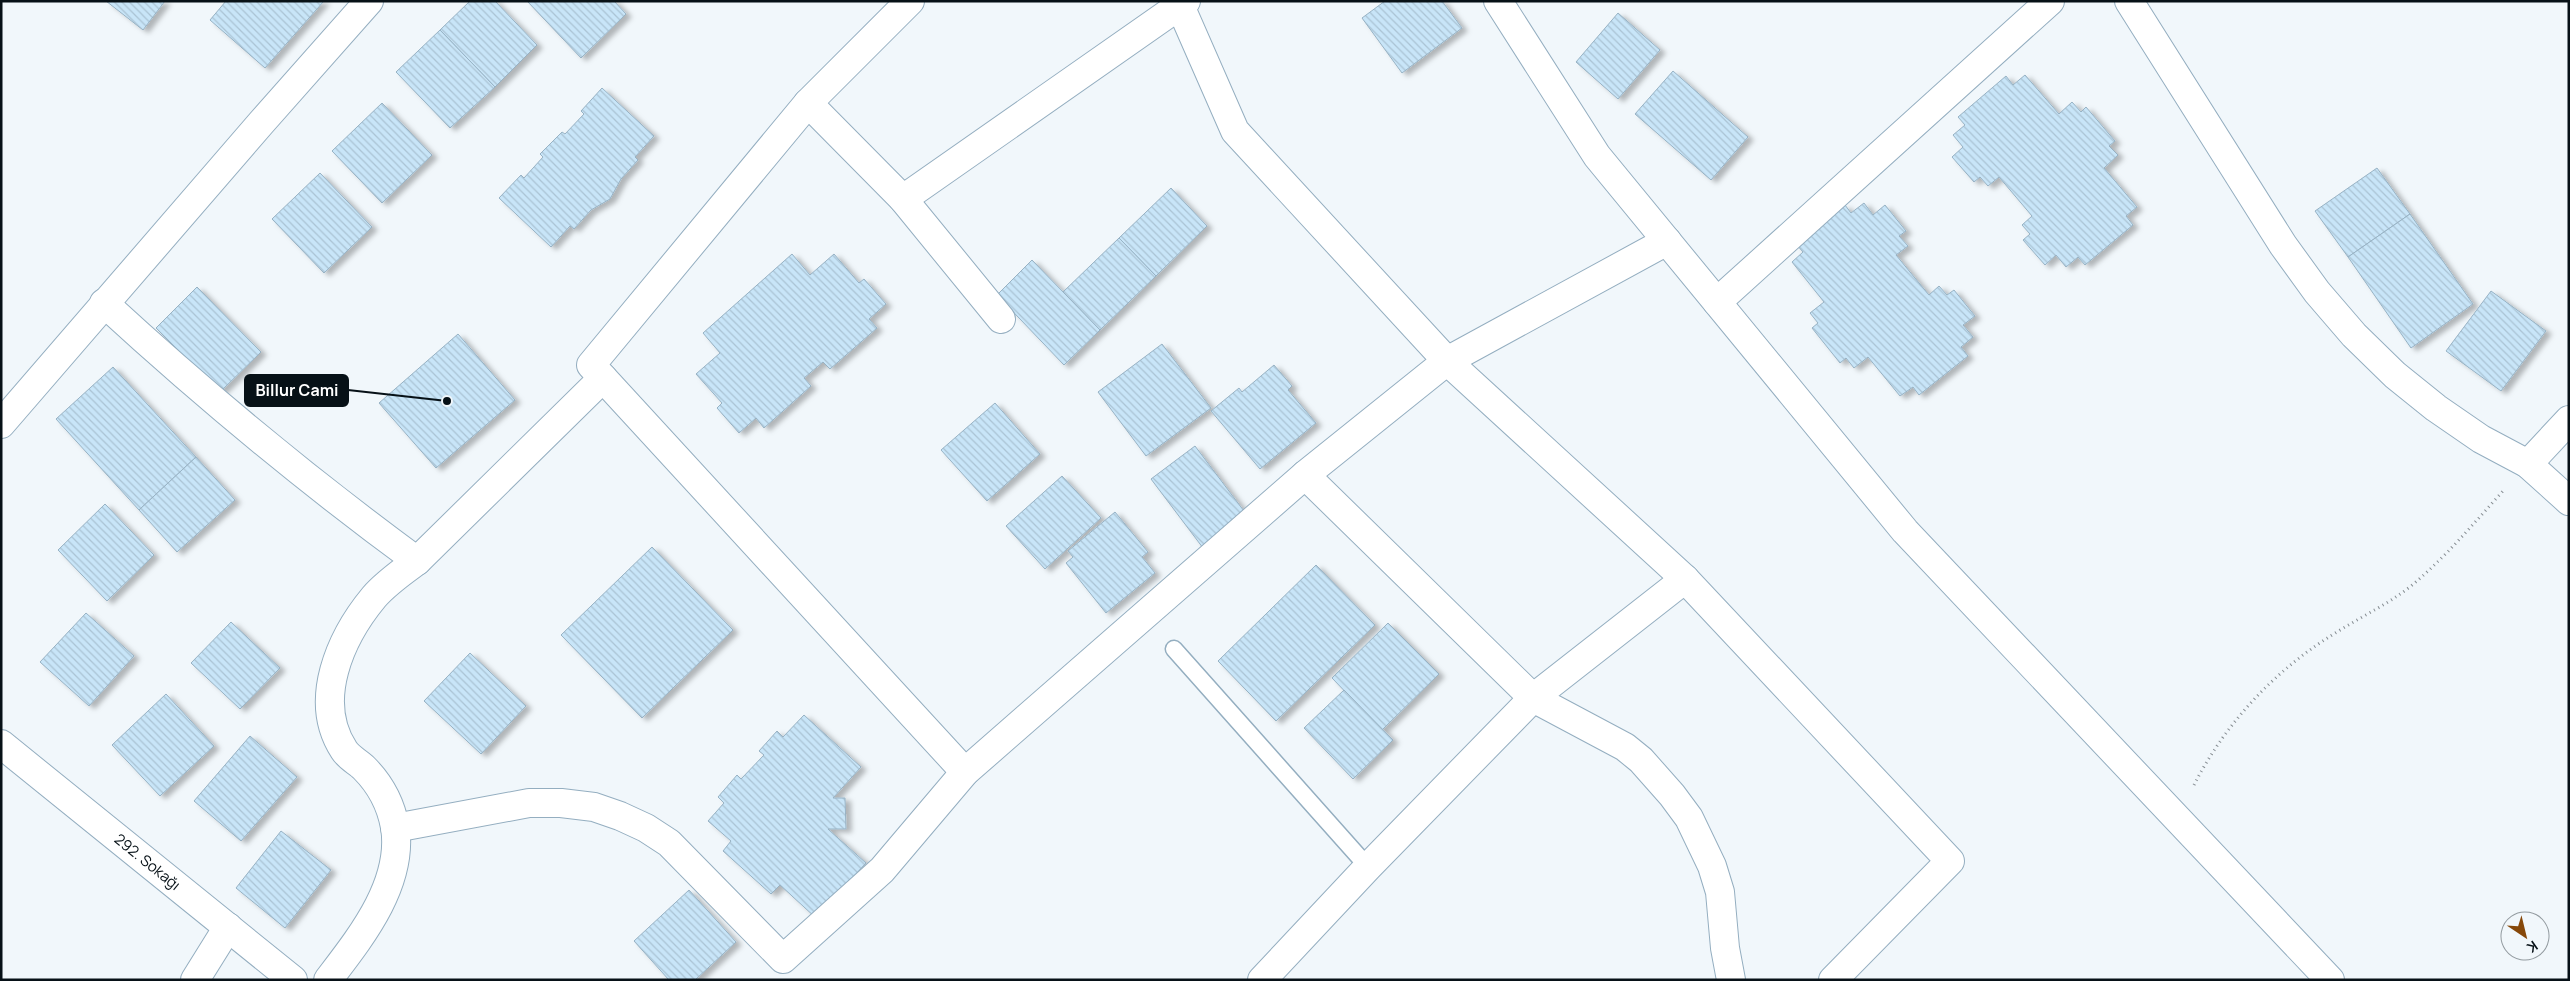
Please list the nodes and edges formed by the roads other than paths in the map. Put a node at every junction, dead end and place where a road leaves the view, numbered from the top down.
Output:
1 (369, 1) edge
2 (910, 1) edge
3 (1498, 1) edge
4 (2050, 1) edge
5 (2130, 1) edge
6 (1182, 2) edge
7 (808, 103) junction
8 (903, 199) junction
9 (1667, 241) junction
10 (1717, 302) junction
11 (104, 303) junction
12 (1001, 319) dead end
13 (1447, 361) junction
14 (603, 378) junction
15 (2569, 420) edge
16 (1, 424) edge
17 (2528, 464) junction
18 (1305, 475) junction
19 (2569, 501) edge
20 (417, 561) junction
21 (1685, 579) junction
22 (1174, 649) dead end
23 (1533, 698) junction
24 (1, 744) edge
25 (965, 772) junction
26 (395, 828) junction
27 (1368, 867) junction
28 (228, 927) junction
29 (195, 980) edge
30 (293, 980) edge
31 (328, 980) edge
32 (1262, 980) edge
33 (1731, 980) edge
34 (1833, 980) edge
35 (2330, 980) edge

1 - 11 street
2 - 7 street
3 - 9 street
4 - 10 street
5 - 17 street
6 - 8 street
6 - 13 street
7 - 8 street
7 - 14 street
8 - 12 street
9 - 10 street
9 - 13 street
10 - 35 street
11 - 16 street
11 - 20 street
13 - 18 street
13 - 21 street
14 - 20 street
14 - 25 street
15 - 17 street
17 - 19 street
18 - 23 street
18 - 25 street
20 - 26 street
21 - 23 street
21 - 34 street
22 - 27 lane
23 - 27 street
23 - 33 street
24 - 28 street, 292. Sokağı
25 - 26 street
26 - 31 street
27 - 32 street
28 - 29 street
28 - 30 street, 292. Sokağı

